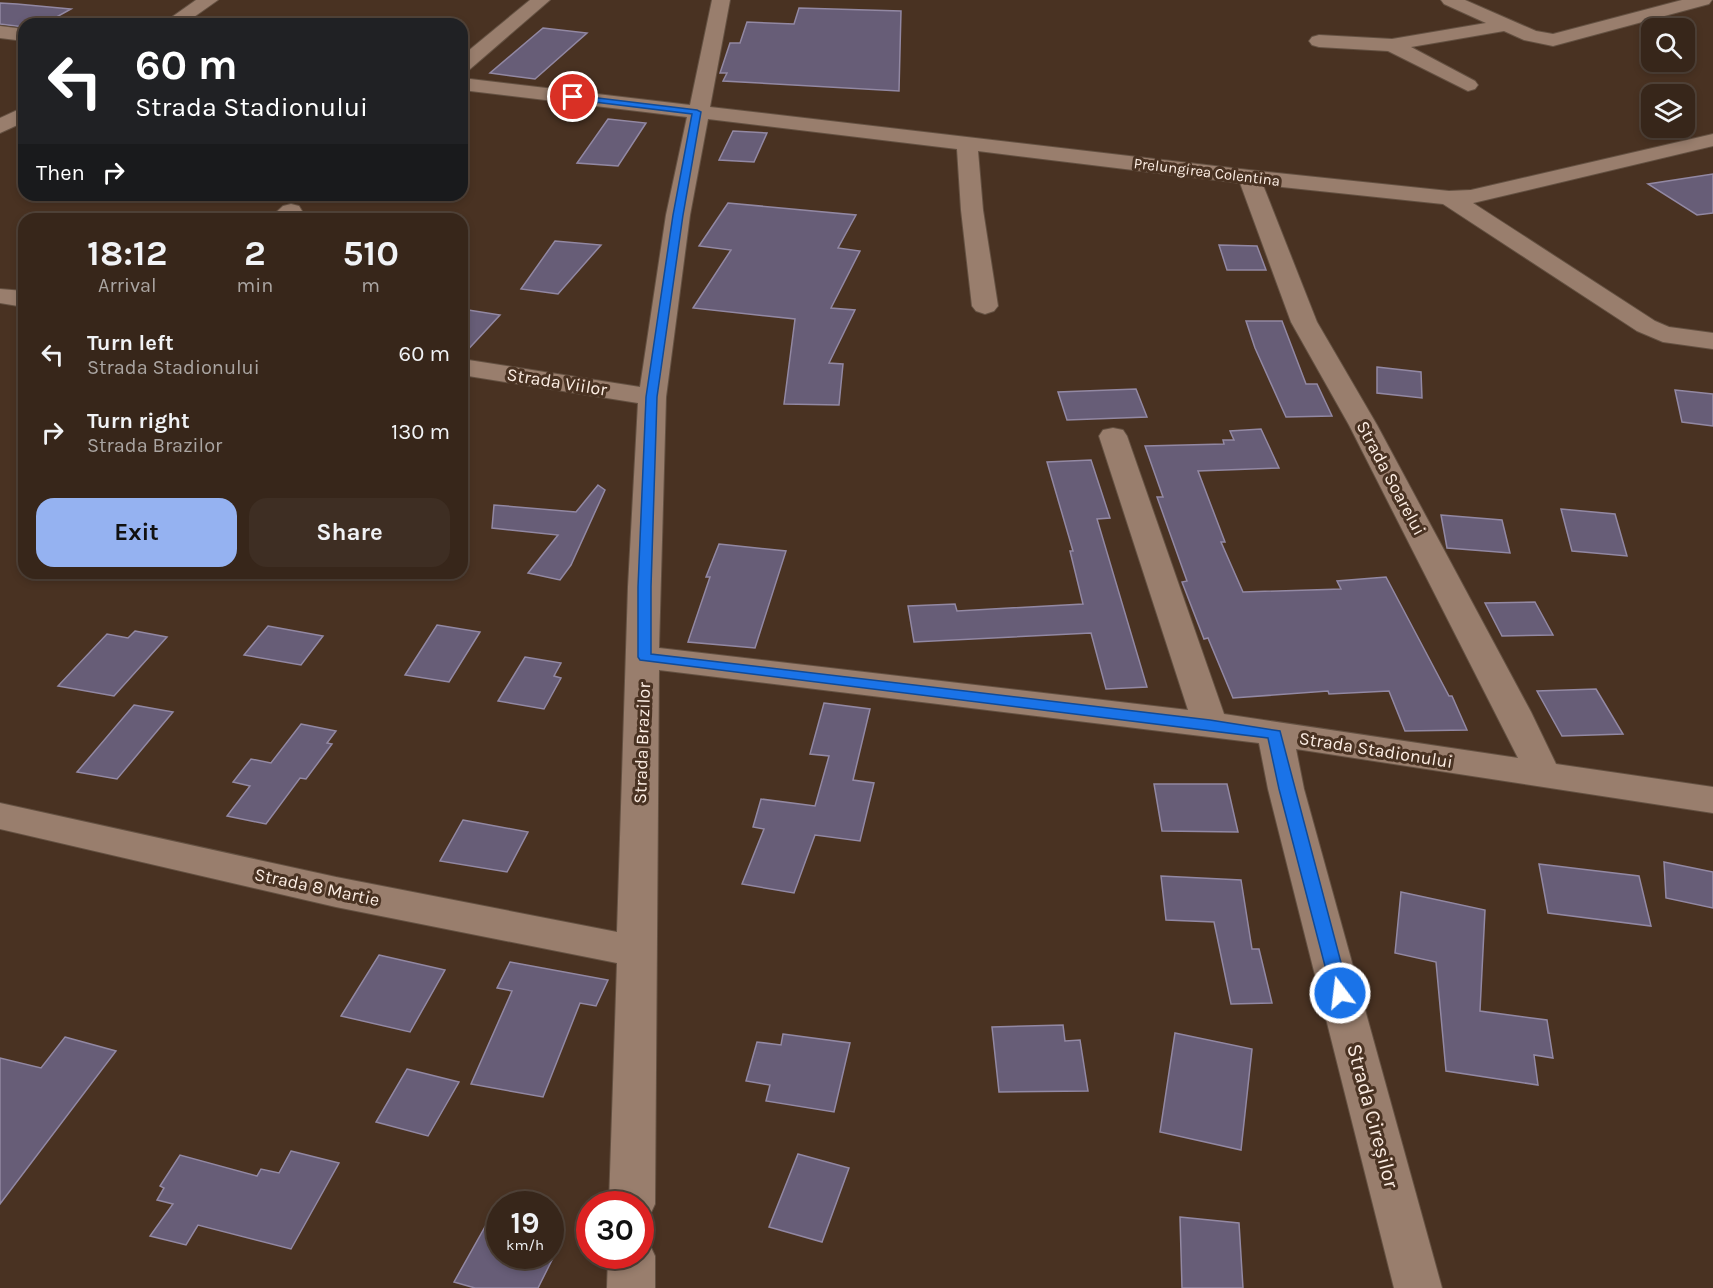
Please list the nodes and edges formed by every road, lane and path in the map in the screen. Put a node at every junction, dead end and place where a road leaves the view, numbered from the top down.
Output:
1 (209, 0) edge
2 (541, 0) edge
3 (721, 0) edge
4 (1450, 0) edge
5 (1703, 0) edge
6 (180, 18) edge
7 (1507, 26) junction
8 (0, 32) edge
9 (18, 34) edge
10 (1319, 42) dead end
11 (1392, 45) junction
12 (468, 61) edge
13 (468, 85) edge
14 (1468, 85) dead end
15 (697, 112) junction
16 (18, 116) edge
17 (0, 127) edge
18 (1713, 140) edge
19 (967, 142) junction
20 (1249, 177) junction
21 (1449, 198) junction
22 (0, 296) edge
23 (18, 298) edge
24 (985, 306) dead end
25 (1713, 341) edge
26 (468, 368) edge
27 (652, 397) junction
28 (1113, 436) dead end
29 (645, 657) junction
30 (1210, 724) junction
31 (1275, 734) junction
32 (1544, 775) junction
33 (1713, 800) edge
34 (0, 816) edge
35 (636, 951) junction
36 (632, 1191) edge
37 (631, 1269) edge
38 (631, 1288) edge
39 (1418, 1288) edge

1 - 6 street
2 - 12 street
3 - 15 street, Strada Brazilor
4 - 7 street
5 - 7 street
7 - 11 street
8 - 9 street
10 - 11 street
11 - 14 street
13 - 15 street, Prelungirea Colentina
15 - 19 street, Prelungirea Colentina
15 - 27 street, Strada Brazilor
16 - 17 street
18 - 21 street, Prelungirea Colentina
19 - 20 street, Prelungirea Colentina
19 - 24 street
20 - 21 street, Prelungirea Colentina
20 - 32 street, Strada Soarelui
21 - 25 street
22 - 23 street
26 - 27 street, Strada Viilor
27 - 29 street, Strada Brazilor
28 - 30 street
29 - 30 street, Strada Stadionului
29 - 35 street, Strada Brazilor
30 - 31 street, Strada Stadionului
31 - 32 street, Strada Stadionului
31 - 39 street, Strada Cireșilor
32 - 33 street, Strada Stadionului
34 - 35 street, Strada 8 Martie
35 - 36 street, Strada Brazilor
37 - 38 street

